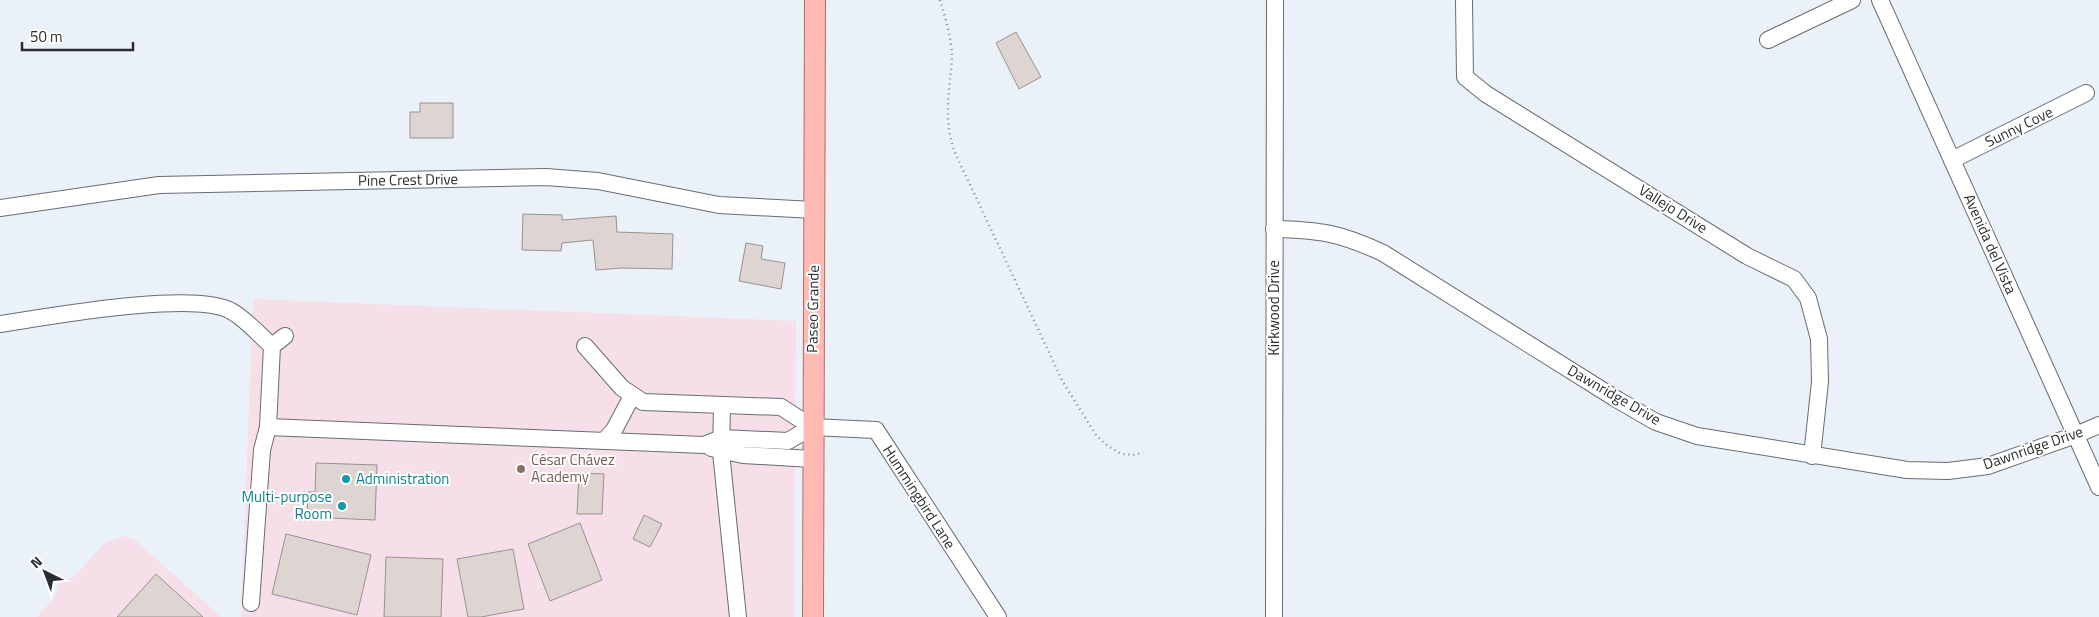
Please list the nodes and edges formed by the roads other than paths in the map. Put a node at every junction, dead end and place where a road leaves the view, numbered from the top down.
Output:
1 (815, 0) edge
2 (1275, 0) edge
3 (1464, 0) edge
4 (1852, 0) edge
5 (1880, 0) edge
6 (1768, 40) dead end
7 (2086, 93) dead end
8 (1952, 160) junction
9 (0, 208) edge
10 (814, 210) junction
11 (1274, 229) junction
12 (0, 324) edge
13 (585, 346) dead end
14 (632, 396) junction
15 (722, 406) junction
16 (2099, 425) edge
17 (268, 427) junction
18 (812, 427) junction
19 (2076, 435) junction
20 (604, 441) junction
21 (721, 445) junction
22 (1812, 456) junction
23 (812, 459) junction
24 (2099, 487) edge
25 (251, 603) dead end
26 (738, 617) edge
27 (813, 617) edge
28 (998, 617) edge
29 (1274, 617) edge

1 - 10 main road, Paseo Grande
2 - 11 street, Kirkwood Drive
3 - 22 street, Vallejo Drive
4 - 6 street
5 - 8 street, Avenida del Vista
7 - 8 street, Sunny Cove
8 - 19 street, Avenida del Vista
9 - 10 street, Pine Crest Drive
10 - 18 main road, Paseo Grande
11 - 22 street, Dawnridge Drive
11 - 29 street, Kirkwood Drive
12 - 17 street
13 - 14 street
14 - 15 street
14 - 20 street
15 - 18 street
15 - 21 street
16 - 19 street, Dawnridge Drive
17 - 20 street
17 - 25 street
18 - 21 street
18 - 23 main road, Paseo Grande
18 - 28 street, Hummingbird Lane
19 - 22 street, Dawnridge Drive
19 - 24 street, Avenida del Vista
20 - 21 street
21 - 23 street
21 - 26 street
23 - 27 main road, Paseo Grande

